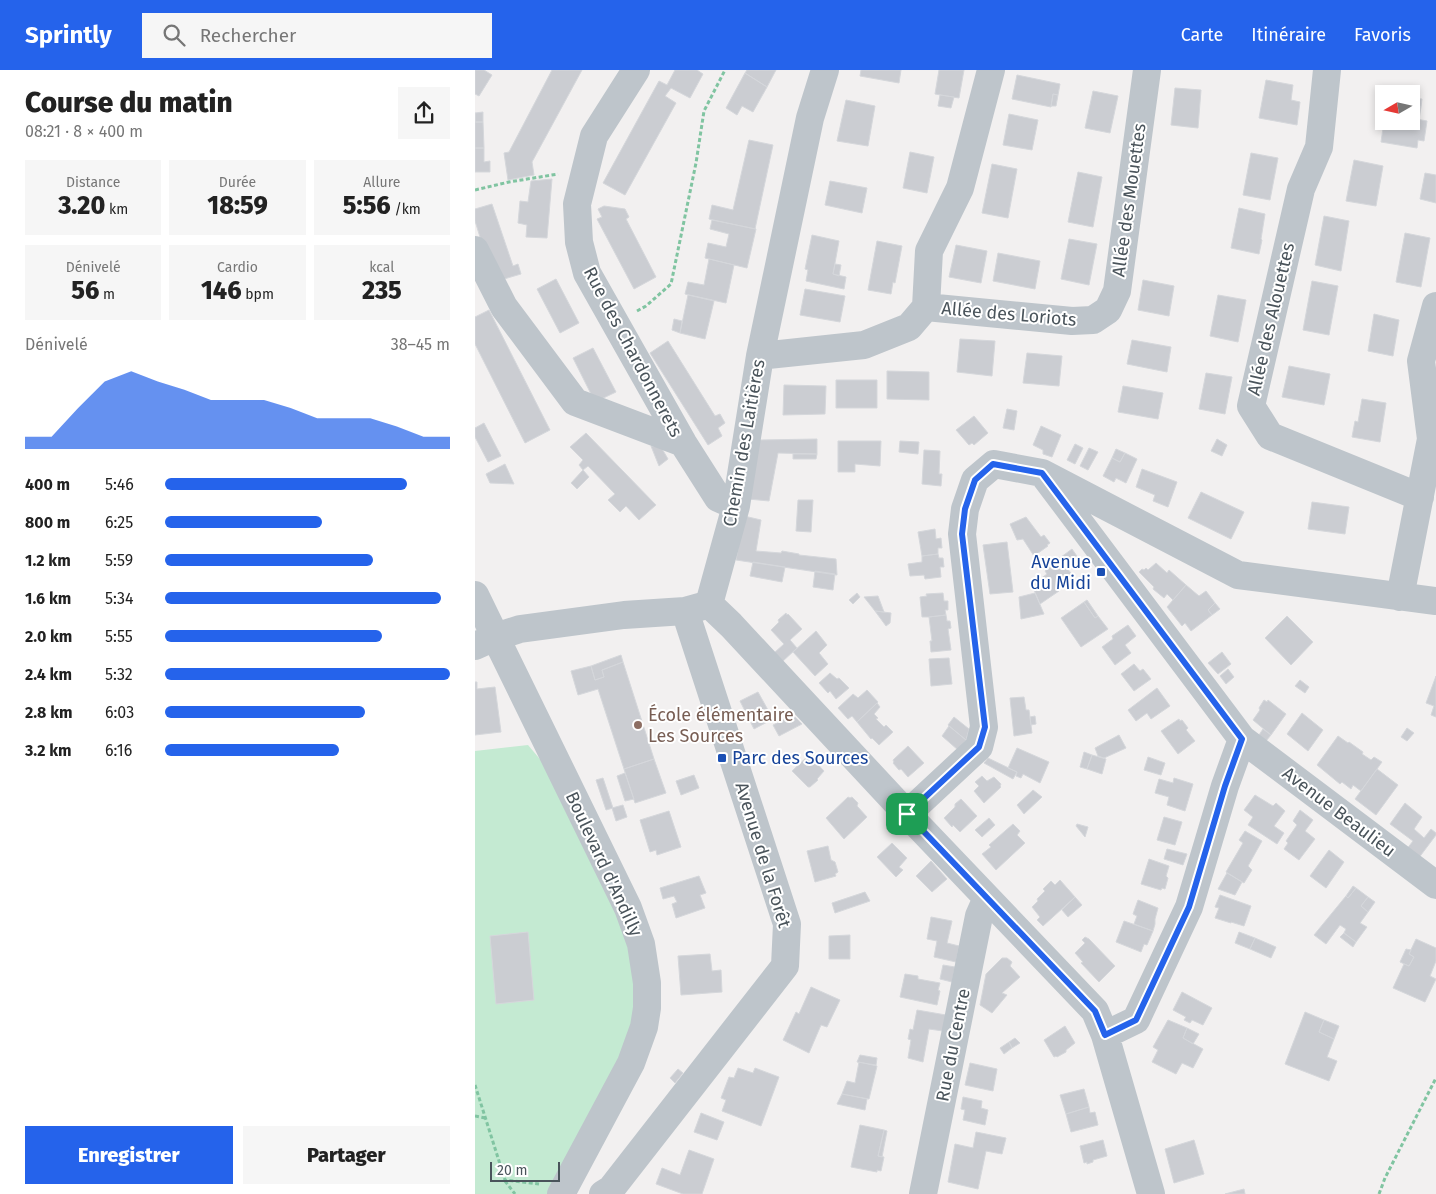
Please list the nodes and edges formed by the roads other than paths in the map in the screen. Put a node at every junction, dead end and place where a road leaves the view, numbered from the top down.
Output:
1 (636, 70) edge
2 (825, 70) edge
3 (991, 70) edge
4 (1147, 70) edge
5 (1327, 70) edge
6 (475, 250) edge
7 (926, 306) junction
8 (1436, 306) edge
9 (1093, 320) joint
10 (759, 356) junction
11 (683, 444) junction
12 (1042, 473) junction
13 (1420, 497) junction
14 (736, 506) junction
15 (475, 595) edge
16 (1400, 597) junction
17 (1436, 601) edge
18 (697, 608) junction
19 (485, 641) edge
20 (1242, 739) junction
21 (907, 814) junction
22 (1436, 885) edge
23 (987, 898) junction
24 (1105, 1035) junction
25 (564, 1190) edge
26 (603, 1194) edge
27 (923, 1194) edge
28 (1151, 1194) edge

1 - 11 street, Rue des Chardonnerets
2 - 10 street, Chemin des Laitières
3 - 7 street
4 - 9 street, Allée des Mouettes
5 - 13 street, Allée des Alouettes
6 - 11 street
7 - 9 street, Allée des Loriots
7 - 10 street, Allée des Loriots
8 - 13 street
10 - 14 street, Chemin des Laitières
11 - 14 street, Rue des Chardonnerets
12 - 16 street
12 - 20 street, Avenue Beaulieu
12 - 21 street
13 - 16 street
14 - 18 street, Chemin des Laitières
15 - 19 street, Boulevard d'Andilly
16 - 17 street
18 - 19 street
18 - 21 street
18 - 26 street, Avenue de la Forêt
19 - 25 street, Boulevard d'Andilly
20 - 22 street, Avenue Beaulieu
20 - 24 street
21 - 23 street
23 - 24 street
23 - 27 street, Rue du Centre
24 - 28 street

